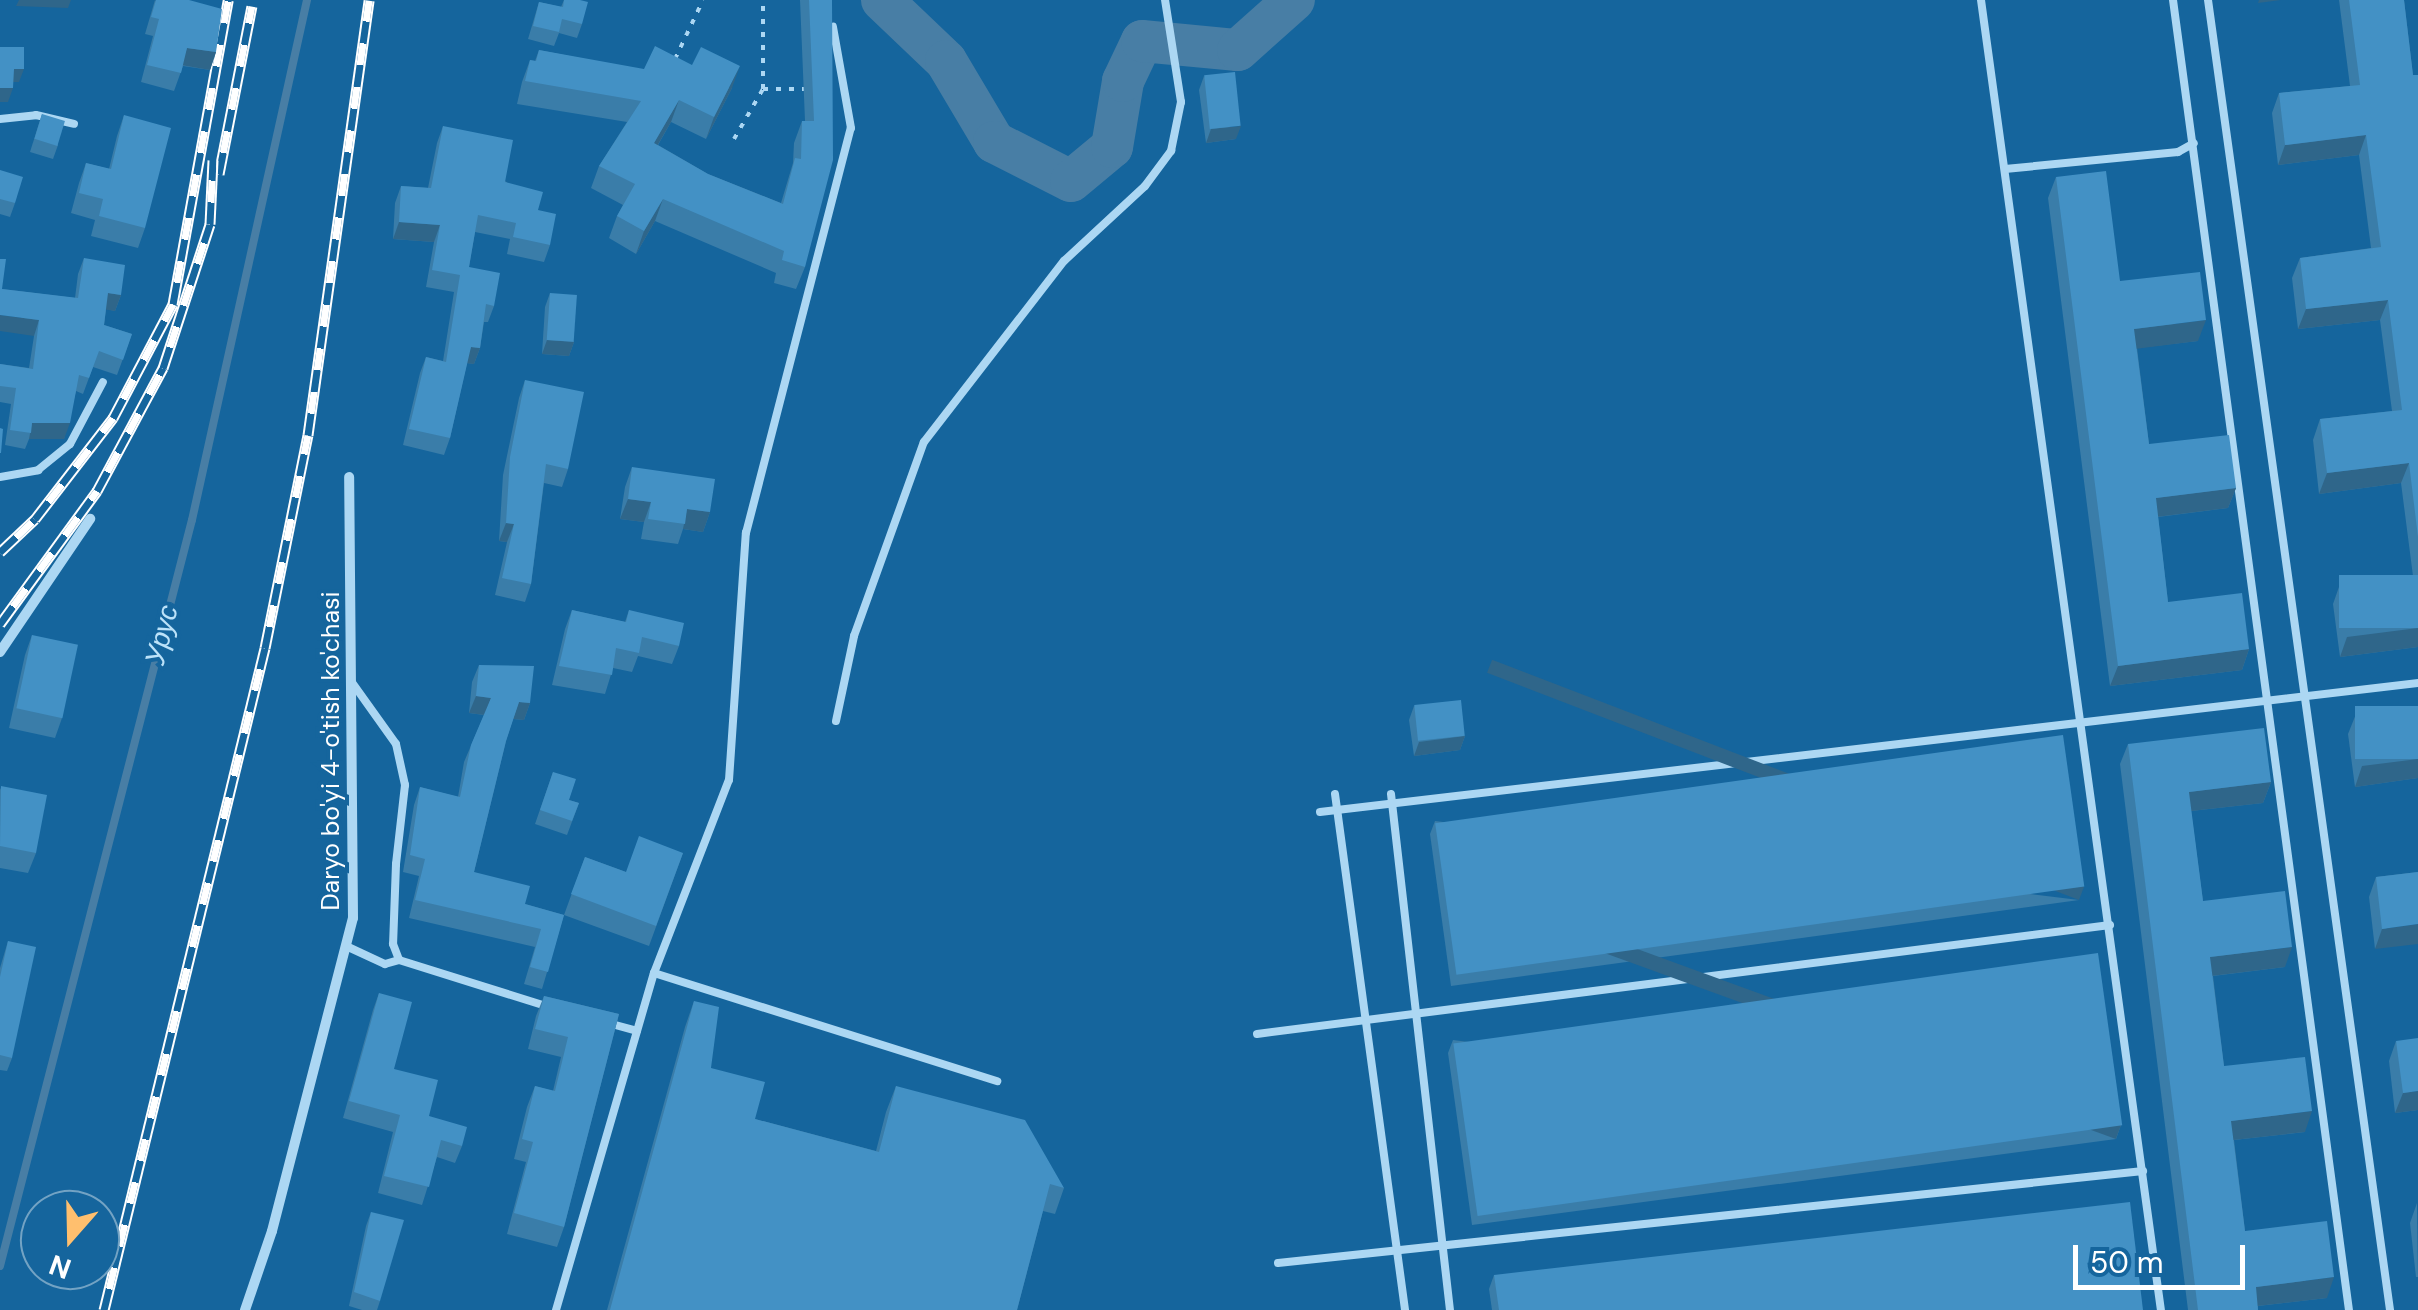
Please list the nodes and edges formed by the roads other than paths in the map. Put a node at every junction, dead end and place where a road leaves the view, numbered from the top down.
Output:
1 (1165, 0) edge
2 (1981, 0) edge
3 (2173, 0) edge
4 (2208, 0) edge
5 (833, 27) edge
6 (0, 119) edge
7 (74, 124) dead end
8 (2194, 142) junction
9 (2005, 169) junction
10 (103, 382) dead end
11 (349, 476) dead end
12 (0, 477) edge
13 (90, 519) dead end
14 (0, 652) edge
15 (351, 681) junction
16 (2418, 683) edge
17 (2306, 696) junction
18 (2266, 701) junction
19 (2083, 720) junction
20 (836, 721) dead end
21 (1334, 794) dead end
22 (1391, 799) junction
23 (1337, 810) junction
24 (1320, 812) dead end
25 (2110, 926) junction
26 (346, 946) junction
27 (399, 960) junction
28 (654, 973) junction
29 (551, 1007) edge
30 (1416, 1013) junction
31 (1365, 1020) junction
32 (602, 1021) edge
33 (637, 1031) junction
34 (1257, 1034) dead end
35 (997, 1080) dead end
36 (2142, 1170) junction
37 (1442, 1244) junction
38 (1396, 1250) junction
39 (1278, 1264) dead end
40 (245, 1310) edge
41 (556, 1310) edge
42 (1405, 1310) edge
43 (1450, 1310) edge
44 (2161, 1310) edge
45 (2349, 1310) edge
46 (2390, 1310) edge

1 - 20 lane
2 - 9 lane
3 - 8 lane
4 - 17 lane
5 - 28 lane
6 - 7 lane
8 - 9 lane
8 - 18 lane
9 - 19 lane
10 - 12 lane
11 - 15 street, Daryo bo'yi 4-o'tish ko'chasi
13 - 14 street
15 - 26 street, Daryo bo'yi 4-o'tish ko'chasi
15 - 27 lane
16 - 17 lane
17 - 18 lane
17 - 46 lane
18 - 19 lane
18 - 45 lane
19 - 22 lane
19 - 25 lane
21 - 23 lane
22 - 23 lane
22 - 30 lane
23 - 24 lane
23 - 31 lane
25 - 30 lane
25 - 36 lane
26 - 27 lane
26 - 40 street, Daryo bo'yi 4-o'tish ko'chasi
27 - 29 lane
28 - 33 lane
28 - 35 lane
30 - 31 lane
30 - 37 lane
31 - 34 lane
31 - 38 lane
32 - 33 lane
33 - 41 lane
36 - 37 lane
36 - 44 lane
37 - 38 lane
37 - 43 lane
38 - 39 lane
38 - 42 lane

